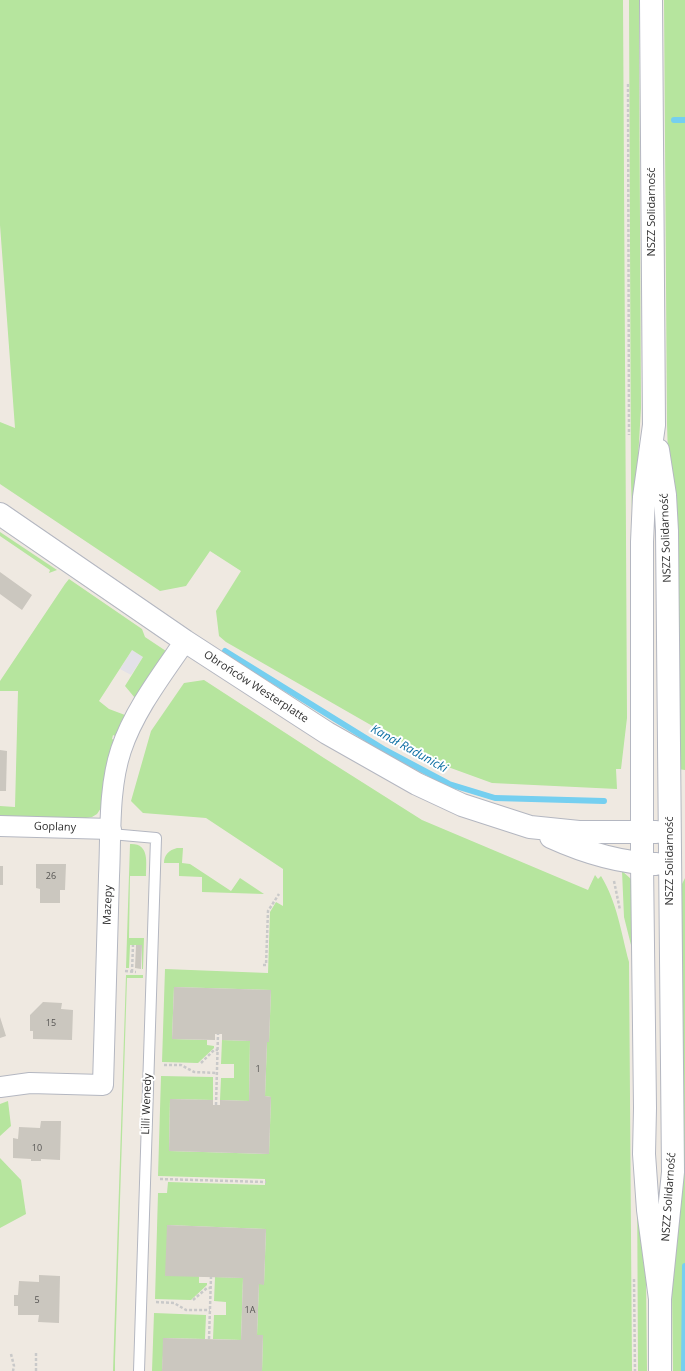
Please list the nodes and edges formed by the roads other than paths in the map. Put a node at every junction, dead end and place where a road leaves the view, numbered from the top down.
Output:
1 (651, 0) edge
2 (654, 425) junction
3 (0, 514) edge
4 (184, 641) junction
5 (0, 826) edge
6 (530, 826) junction
7 (678, 831) edge
8 (111, 832) junction
9 (642, 832) junction
10 (678, 862) edge
11 (642, 863) junction
12 (0, 1087) edge
13 (660, 1298) junction
14 (139, 1371) edge
15 (660, 1371) edge

1 - 2 main road, NSZZ Solidarność
2 - 7 main road, NSZZ Solidarność
2 - 9 main road, NSZZ Solidarność
3 - 4 main road, Obrońców Westerplatte
4 - 6 main road, Obrońców Westerplatte
4 - 8 street, Mazepy
5 - 8 street, Goplany
6 - 9 main road, Obrońców Westerplatte
6 - 11 main road, Obrońców Westerplatte
7 - 9 main road, Obrońców Westerplatte
7 - 10 main road, NSZZ Solidarność
8 - 12 street, Mazepy
8 - 14 lane, Lilli Wenedy
9 - 11 main road, NSZZ Solidarność
10 - 11 main road, Obrońców Westerplatte
10 - 13 main road, NSZZ Solidarność
11 - 13 main road, NSZZ Solidarność
13 - 15 main road, NSZZ Solidarność

